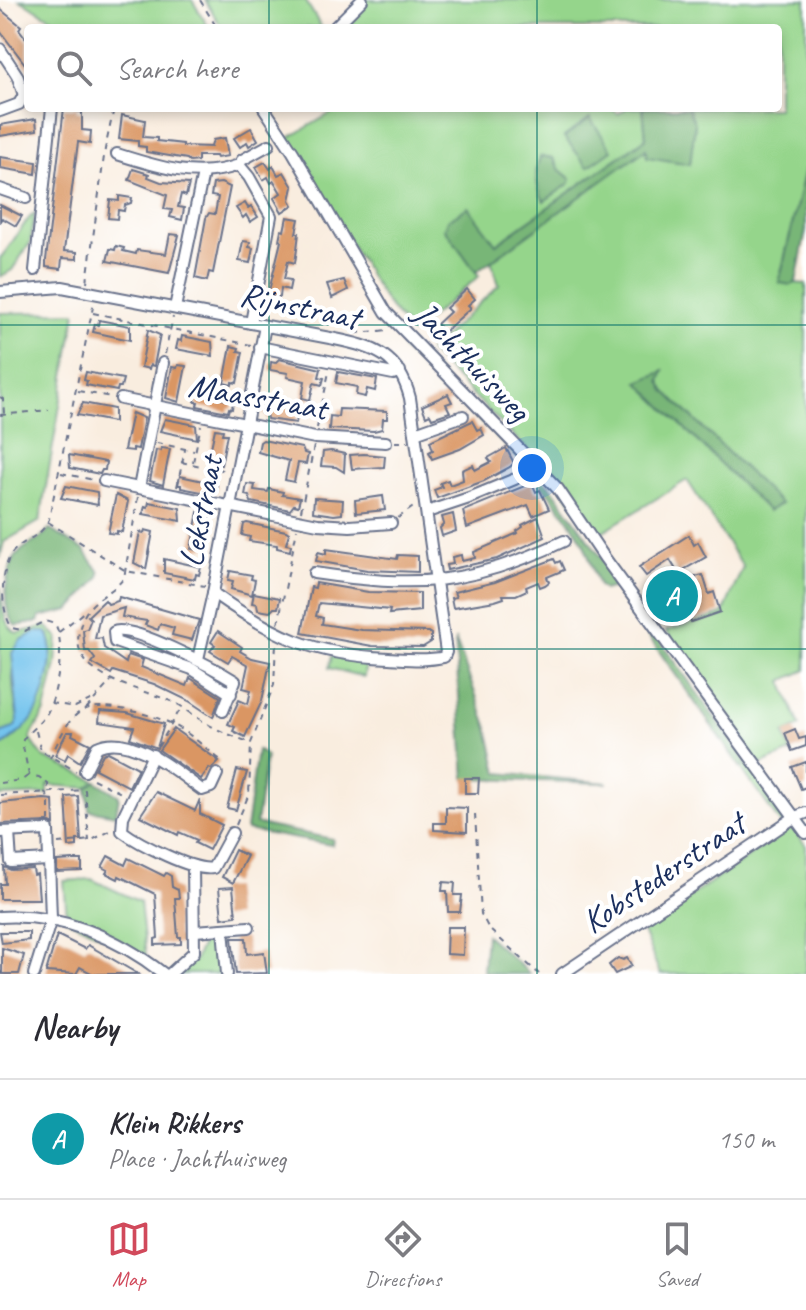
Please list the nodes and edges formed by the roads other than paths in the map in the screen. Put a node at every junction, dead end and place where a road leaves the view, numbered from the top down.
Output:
1 (362, 0) edge
2 (338, 24) edge
3 (0, 49) edge
4 (24, 91) edge
5 (24, 98) edge
6 (0, 111) edge
7 (52, 112) edge
8 (267, 112) edge
9 (269, 145) dead end
10 (117, 154) dead end
11 (239, 165) junction
12 (203, 173) junction
13 (0, 189) edge
14 (26, 198) dead end
15 (35, 270) dead end
16 (0, 292) edge
17 (175, 308) junction
18 (251, 323) junction
19 (265, 326) junction
20 (260, 347) junction
21 (163, 363) road end
22 (400, 371) junction
23 (121, 399) road end
24 (155, 406) junction
25 (463, 416) dead end
26 (244, 424) junction
27 (416, 437) junction
28 (386, 442) road end
29 (515, 479) dead end
30 (104, 481) road end
31 (139, 488) junction
32 (229, 507) junction
33 (426, 507) junction
34 (391, 523) road end
35 (564, 541) dead end
36 (314, 573) dead end
37 (435, 582) junction
38 (213, 590) junction
39 (198, 659) junction
40 (231, 694) junction
41 (223, 711) dead end
42 (153, 755) junction
43 (85, 771) dead end
44 (217, 774) dead end
45 (801, 815) edge
46 (5, 832) edge
47 (232, 833) road end
48 (806, 833) edge
49 (49, 860) junction
50 (193, 866) junction
51 (0, 917) edge
52 (51, 919) junction
53 (249, 927) dead end
54 (223, 929) junction
55 (195, 931) junction
56 (34, 974) edge
57 (167, 974) edge
58 (227, 974) edge
59 (562, 974) edge

1 - 2 street
3 - 4 street
5 - 6 street
7 - 15 street
8 - 45 street, Jachthuisweg
9 - 11 street
10 - 12 street
11 - 12 street
11 - 18 street
12 - 17 street
13 - 14 street
16 - 17 street, Rijnstraat
17 - 18 street, Rijnstraat
18 - 19 street, Rijnstraat
19 - 20 street, Lekstraat
19 - 22 street, Rijnstraat
20 - 22 street
20 - 26 street, Lekstraat
21 - 24 street
22 - 27 street
23 - 24 street, Maasstraat
24 - 26 street, Maasstraat
24 - 31 street
25 - 27 street
26 - 28 street, Maasstraat
26 - 32 street, Lekstraat
27 - 33 street
29 - 33 street
30 - 31 street
31 - 32 street
32 - 34 street
32 - 38 street, Lekstraat
33 - 37 street
35 - 37 street
36 - 37 street
37 - 38 street, Lekstraat
38 - 39 street
39 - 40 street
39 - 40 street
40 - 41 street
42 - 43 street
42 - 44 street
42 - 50 street
45 - 48 street, Jachthuisweg
45 - 59 street, Kobstederstraat
46 - 49 street
46 - 49 street
47 - 50 street
49 - 52 street
50 - 55 street
51 - 52 street
52 - 56 street
52 - 57 street
53 - 54 street
54 - 55 street
54 - 58 street
55 - 57 street

